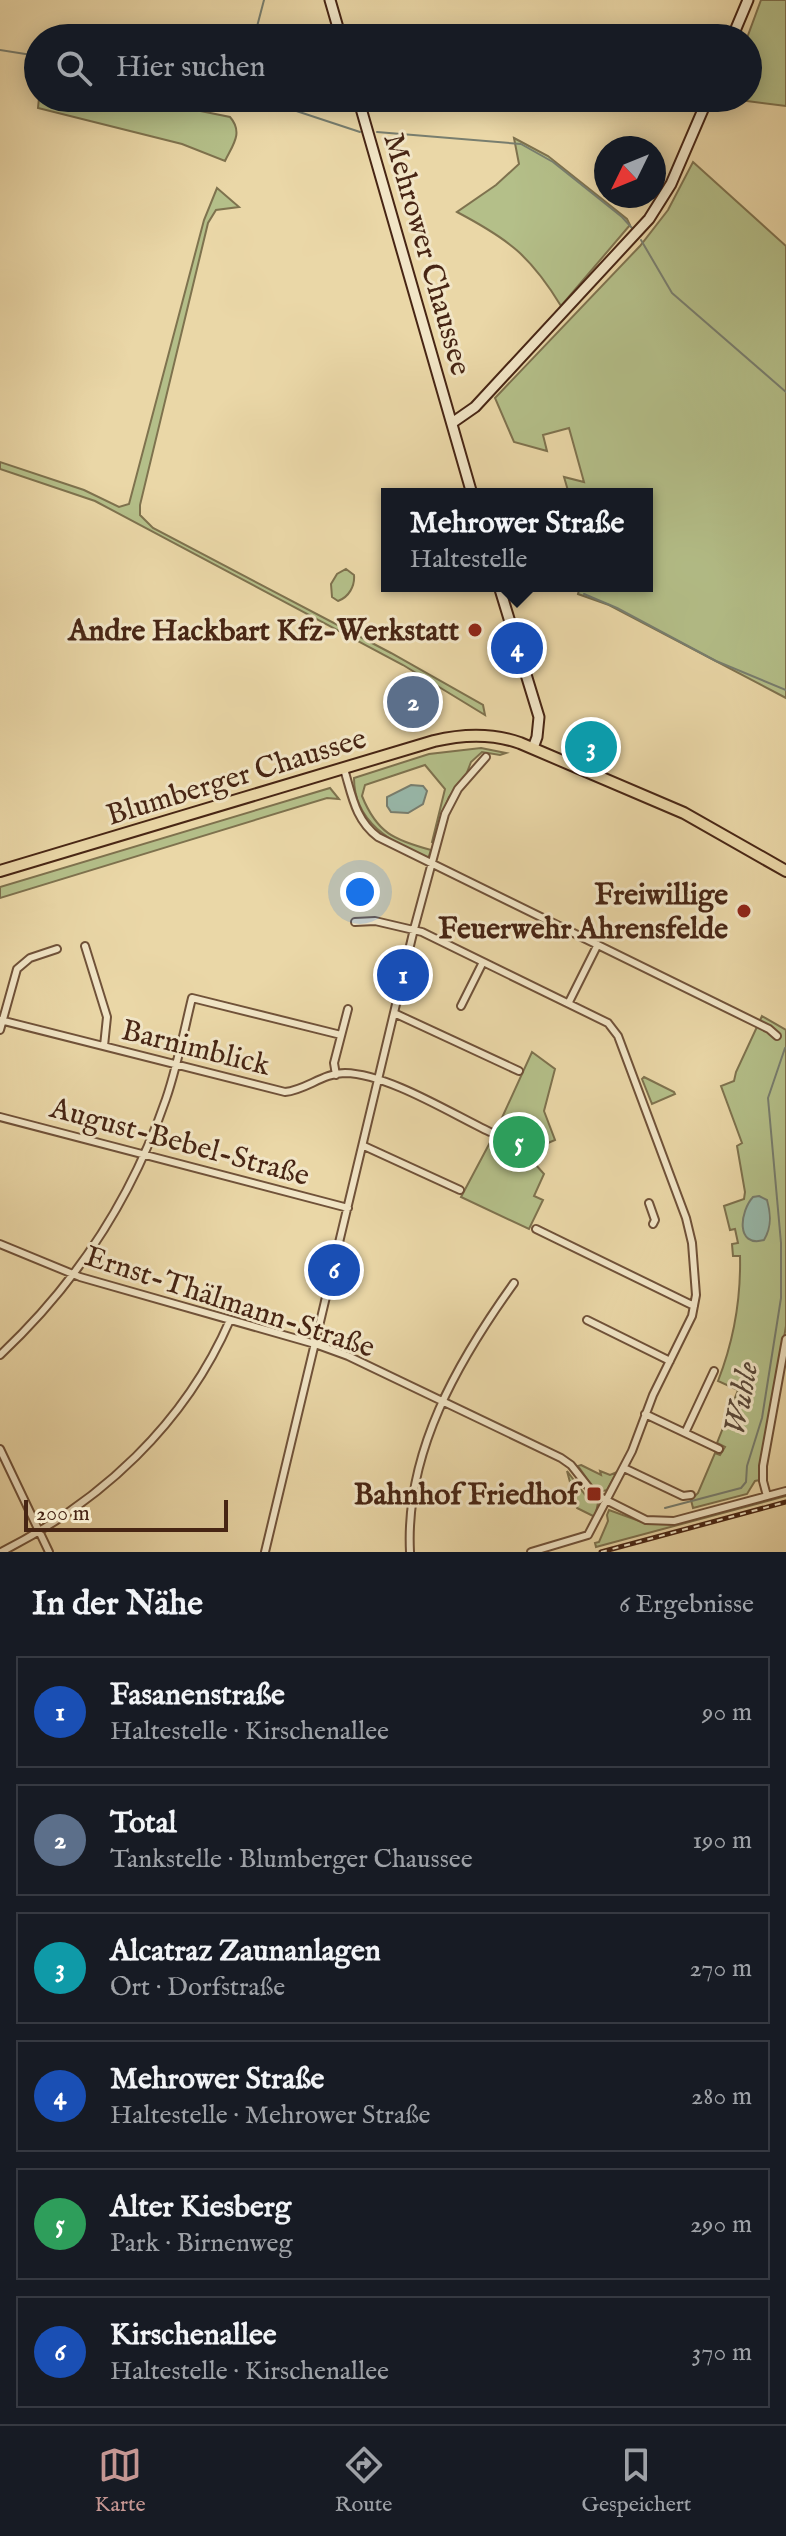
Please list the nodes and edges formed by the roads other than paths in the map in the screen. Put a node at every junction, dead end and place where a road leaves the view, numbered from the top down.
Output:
1 (330, 0) edge
2 (748, 0) edge
3 (337, 24) edge
4 (738, 24) edge
5 (362, 112) edge
6 (702, 112) edge
7 (452, 423) junction
8 (470, 488) edge
9 (501, 592) edge
10 (533, 748) junction
11 (486, 757) dead end
12 (344, 769) junction
13 (431, 865) junction
14 (0, 871) edge
15 (786, 871) edge
16 (355, 922) dead end
17 (414, 929) junction
18 (85, 946) dead end
19 (597, 946) junction
20 (57, 949) dead end
21 (483, 962) junction
22 (569, 1002) junction
23 (461, 1006) dead end
24 (348, 1009) dead end
25 (394, 1013) junction
26 (1, 1020) edge
27 (0, 1030) edge
28 (341, 1035) junction
29 (777, 1036) dead end
30 (104, 1046) junction
31 (175, 1065) junction
32 (519, 1071) dead end
33 (336, 1075) junction
34 (378, 1080) junction
35 (0, 1117) edge
36 (490, 1132) dead end
37 (364, 1146) junction
38 (143, 1155) junction
39 (460, 1190) dead end
40 (649, 1203) dead end
41 (348, 1208) junction
42 (653, 1224) dead end
43 (536, 1229) dead end
44 (0, 1244) edge
45 (74, 1275) junction
46 (514, 1283) dead end
47 (694, 1306) junction
48 (230, 1320) junction
49 (587, 1320) dead end
50 (786, 1339) edge
51 (315, 1344) junction
52 (0, 1355) edge
53 (670, 1361) junction
54 (714, 1371) dead end
55 (443, 1401) junction
56 (645, 1414) junction
57 (685, 1433) junction
58 (0, 1449) edge
59 (719, 1449) dead end
60 (624, 1468) junction
61 (786, 1491) edge
62 (691, 1495) dead end
63 (767, 1496) junction
64 (607, 1501) junction
65 (39, 1531) junction
66 (1, 1552) edge
67 (49, 1552) edge
68 (265, 1552) edge
69 (410, 1552) edge
70 (531, 1552) edge

1 - 3 main road
2 - 4 main road
5 - 7 main road, Mehrower Chaussee
6 - 7 main road
7 - 8 main road, Mehrower Chaussee
9 - 10 main road
10 - 12 main road, Blumberger Chaussee
10 - 15 main road, Blumberger Chaussee
11 - 13 street
12 - 13 street
12 - 14 main road, Blumberger Chaussee
13 - 17 street
13 - 19 street
16 - 17 street
17 - 21 street
17 - 25 street
18 - 30 street
19 - 22 street
19 - 29 street
20 - 26 street
21 - 22 street
21 - 23 street
22 - 47 street
24 - 28 street
25 - 32 street
25 - 34 street
26 - 27 street
26 - 30 street, Barnimblick
28 - 31 street
28 - 33 street
30 - 31 street, Barnimblick
31 - 33 street, Barnimblick
31 - 38 street
33 - 34 street, Barnimblick
34 - 36 street, Barnimblick
34 - 37 street
35 - 38 street, August-Bebel-Straße
37 - 39 street
37 - 41 street
38 - 41 street, August-Bebel-Straße
38 - 45 street
40 - 42 street
41 - 51 street
43 - 47 street
44 - 45 street, Ernst-Thälmann-Straße
45 - 48 street, Ernst-Thälmann-Straße
45 - 52 street
46 - 55 street
47 - 53 street
48 - 51 street, Ernst-Thälmann-Straße
48 - 65 street
49 - 53 street
50 - 63 street
51 - 55 street, Ernst-Thälmann-Straße
51 - 68 street
53 - 56 street
54 - 57 street
55 - 64 street, Ernst-Thälmann-Straße
55 - 69 street
56 - 57 street
56 - 60 street
57 - 59 street
58 - 65 street
60 - 62 street
60 - 64 street
61 - 63 street, Ernst-Thälmann-Straße
63 - 64 street, Ernst-Thälmann-Straße
64 - 70 street
65 - 66 street
65 - 67 street

